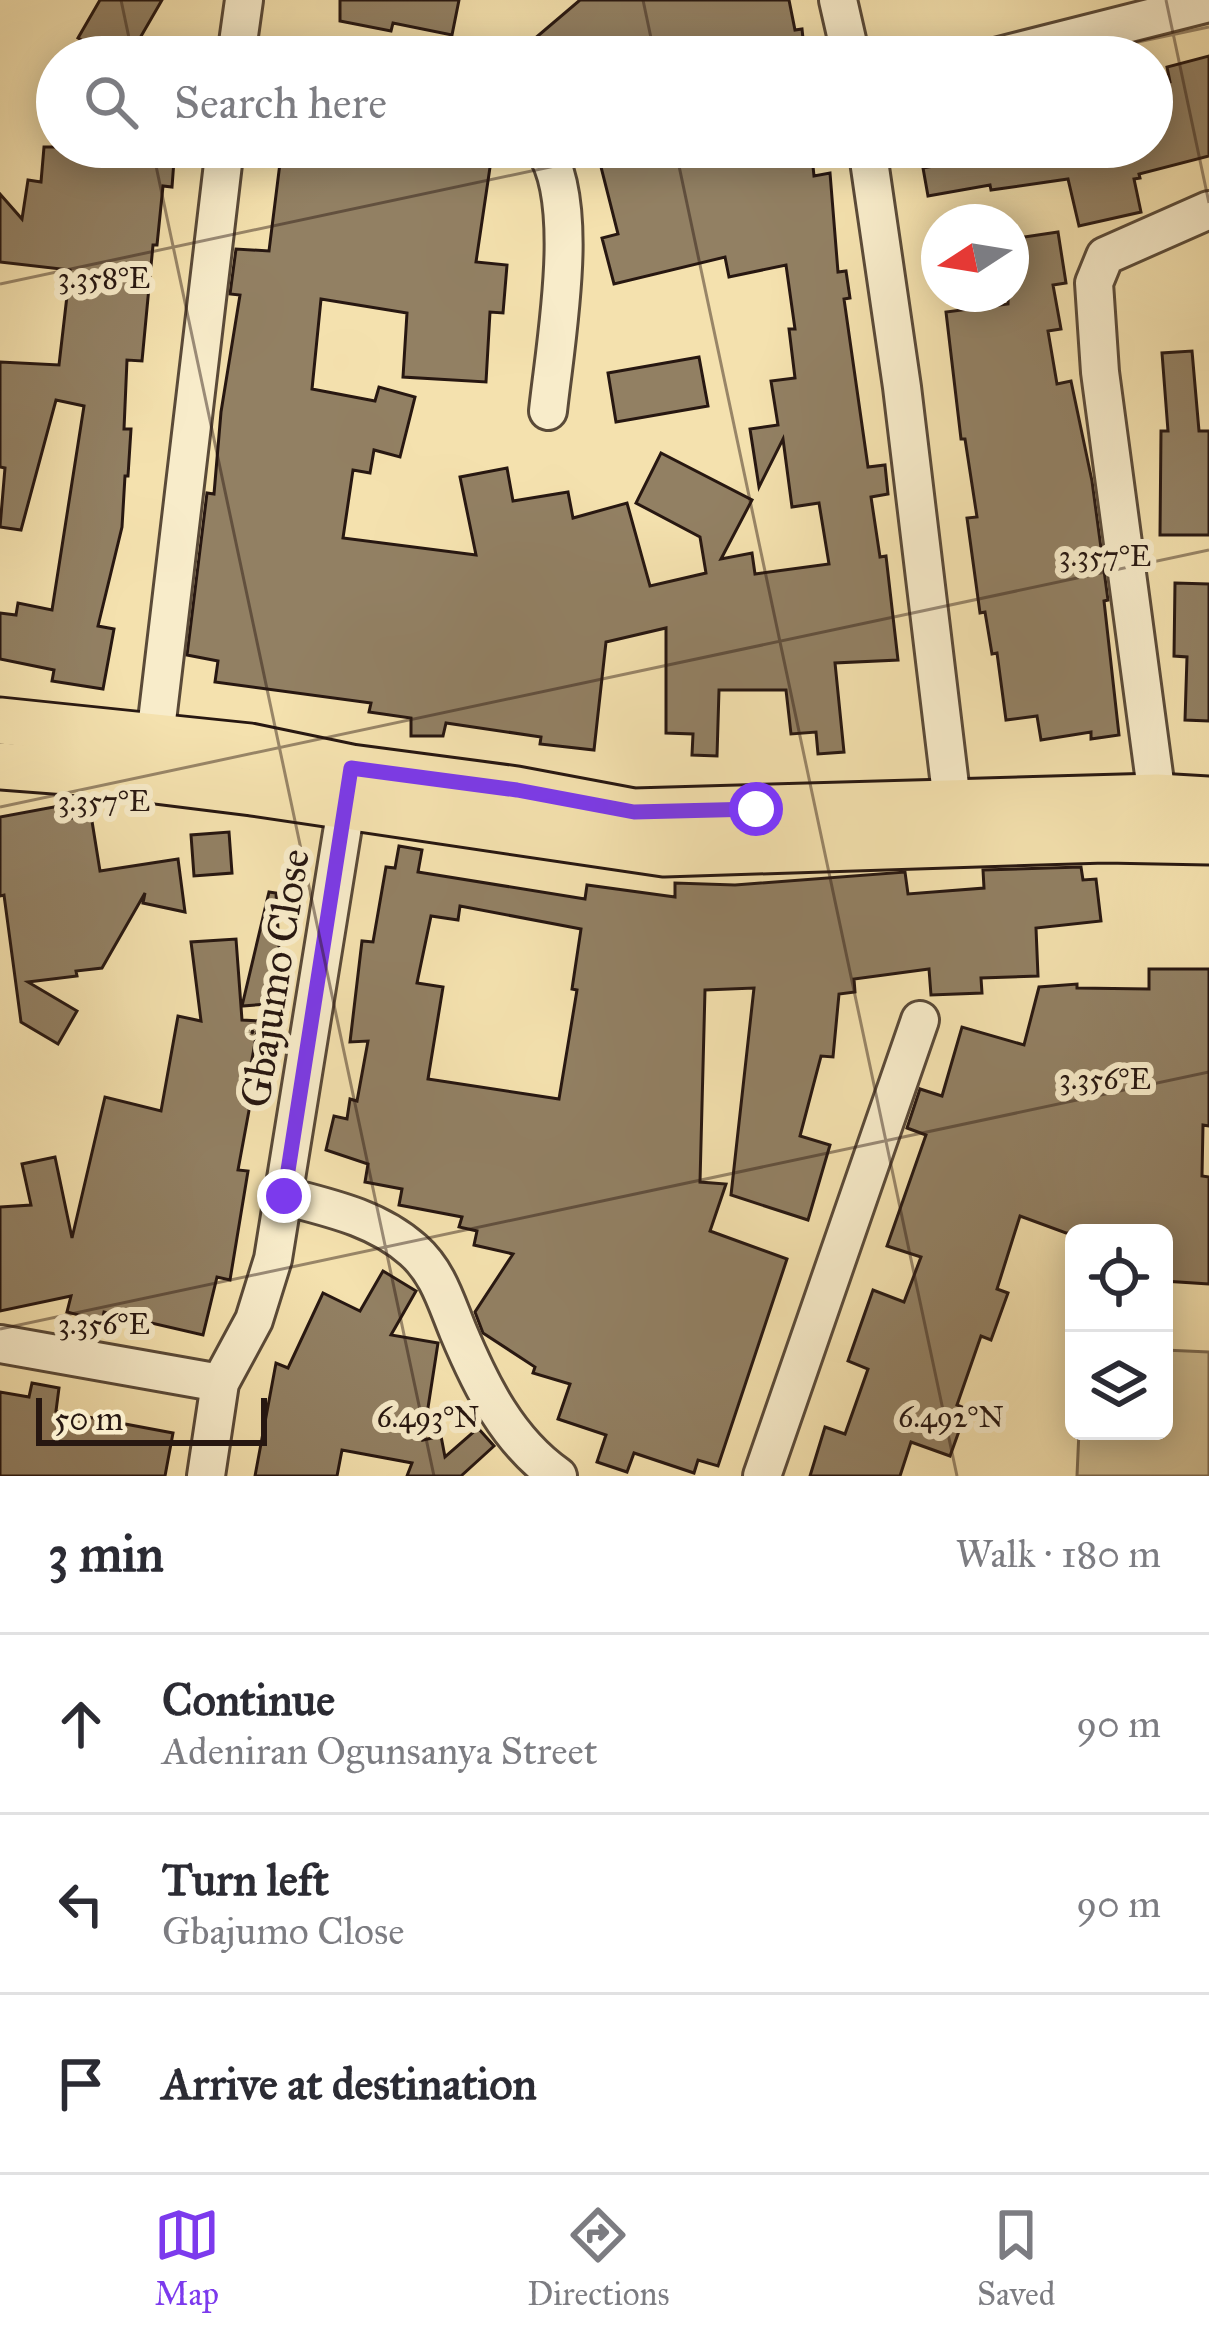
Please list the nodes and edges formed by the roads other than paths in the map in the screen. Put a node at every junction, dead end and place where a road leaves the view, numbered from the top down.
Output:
1 (244, 0) edge
2 (838, 0) edge
3 (1209, 3) edge
4 (239, 36) edge
5 (846, 36) edge
6 (1078, 36) edge
7 (222, 168) edge
8 (557, 168) edge
9 (870, 168) edge
10 (1209, 210) edge
11 (548, 411) dead end
12 (0, 721) edge
13 (152, 759) junction
14 (0, 766) edge
15 (349, 788) junction
16 (1157, 797) junction
17 (1209, 800) edge
18 (952, 802) junction
19 (1209, 841) edge
20 (920, 1020) dead end
21 (284, 1196) junction
22 (0, 1344) edge
23 (220, 1383) junction
24 (206, 1476) edge
25 (558, 1476) edge
26 (763, 1476) edge

1 - 4 street
2 - 5 street
3 - 6 street
7 - 13 street
8 - 11 street
9 - 18 street
10 - 16 street
12 - 13 main road
13 - 14 main road
13 - 15 main road
15 - 18 main road
15 - 19 main road
15 - 21 street, Gbajumo Close
16 - 17 main road
16 - 18 main road
20 - 26 street
21 - 23 street, Gbajumo Close
21 - 25 street
22 - 23 street
23 - 24 street, Gbajumo Close

